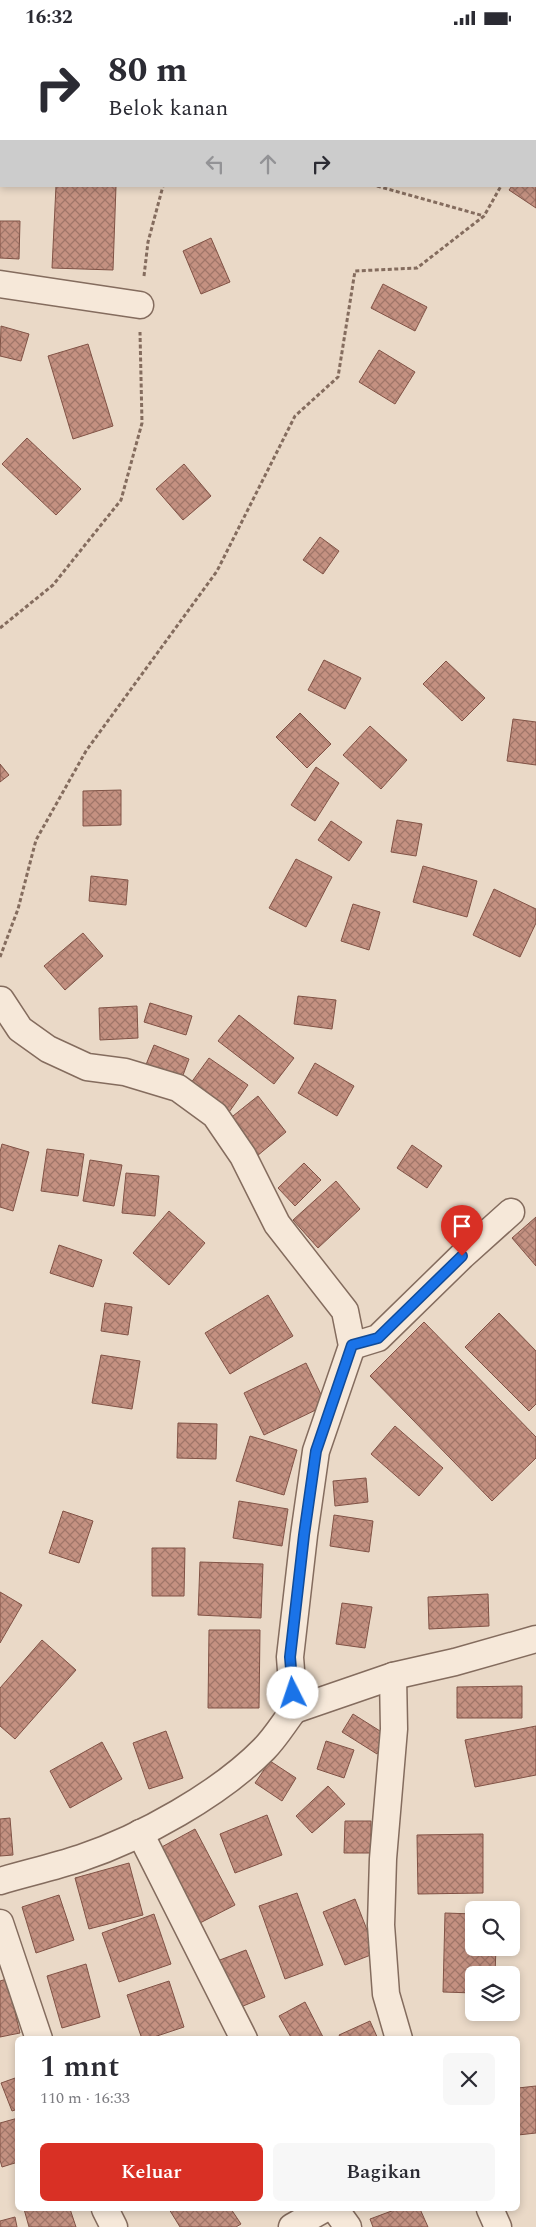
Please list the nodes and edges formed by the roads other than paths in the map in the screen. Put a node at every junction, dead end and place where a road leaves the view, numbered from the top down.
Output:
1 (0, 284) edge
2 (140, 305) road end
3 (1, 1000) edge
4 (511, 1212) dead end
5 (352, 1345) junction
6 (535, 1639) edge
7 (393, 1676) junction
8 (294, 1710) junction
9 (140, 1833) junction
10 (0, 1881) edge
11 (0, 1923) edge
12 (39, 2036) edge
13 (242, 2036) edge
14 (399, 2036) edge
15 (106, 2211) edge
16 (320, 2211) edge
17 (336, 2211) edge
18 (491, 2211) edge
19 (114, 2227) edge
20 (292, 2227) edge
21 (348, 2227) edge
22 (498, 2227) edge

1 - 2 street
3 - 5 street
4 - 5 street
5 - 8 street
6 - 7 street
7 - 8 street
7 - 14 street
8 - 9 street
9 - 10 street
9 - 13 street
11 - 12 street
15 - 19 street
16 - 20 street
17 - 21 street
18 - 22 street

